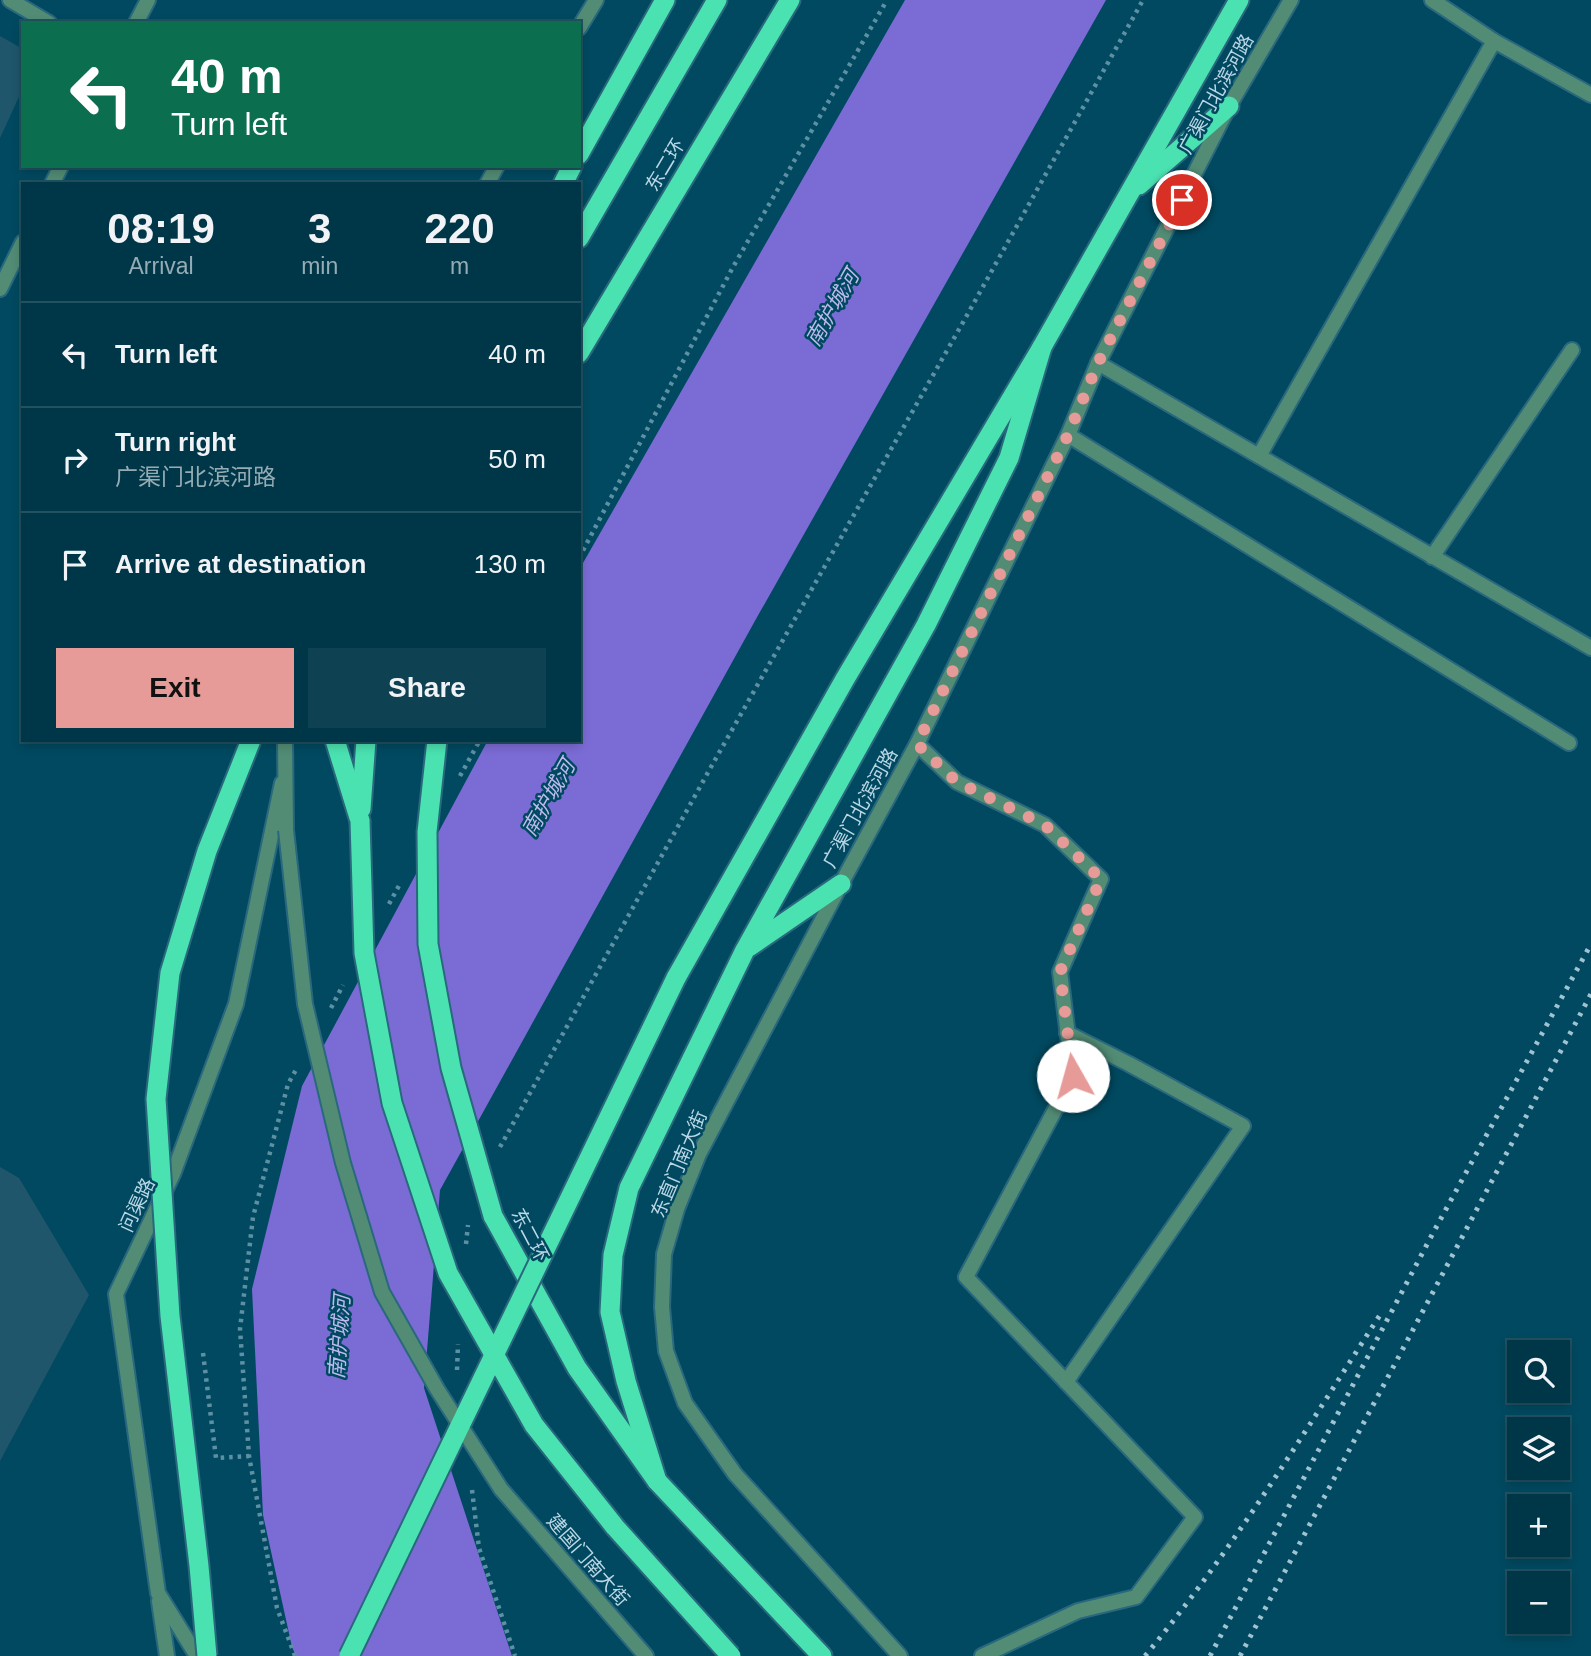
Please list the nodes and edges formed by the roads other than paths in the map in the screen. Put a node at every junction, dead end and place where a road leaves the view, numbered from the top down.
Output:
1 (10, 0) edge
2 (148, 0) edge
3 (596, 0) edge
4 (665, 0) edge
5 (717, 0) edge
6 (789, 0) edge
7 (1239, 0) edge
8 (1291, 0) edge
9 (1432, 0) edge
10 (46, 21) edge
11 (137, 21) edge
12 (581, 26) edge
13 (1494, 41) junction
14 (1591, 95) edge
15 (1229, 106) junction
16 (581, 150) edge
17 (1128, 195) junction
18 (581, 235) edge
19 (21, 246) edge
20 (0, 289) edge
21 (1042, 347) junction
22 (581, 350) edge
23 (1572, 350) dead end
24 (1098, 363) junction
25 (1068, 435) junction
26 (1259, 456) junction
27 (1432, 557) junction
28 (1591, 648) edge
29 (250, 742) edge
30 (285, 742) edge
31 (336, 742) edge
32 (366, 742) edge
33 (437, 742) edge
34 (1569, 743) dead end
35 (917, 744) junction
36 (285, 767) junction
37 (360, 821) junction
38 (841, 884) junction
39 (745, 950) junction
40 (1067, 1034) junction
41 (1066, 1382) junction
42 (657, 1481) junction
43 (158, 1593) junction
44 (167, 1656) edge
45 (197, 1656) edge
46 (207, 1656) edge
47 (349, 1656) edge
48 (646, 1656) edge
49 (731, 1656) edge
50 (822, 1656) edge
51 (900, 1656) edge
52 (982, 1656) edge

1 - 10 street
2 - 11 street
3 - 12 street
4 - 16 highway
5 - 18 highway, 东二环
6 - 22 highway, 东二环
7 - 17 highway
8 - 15 street, 广渠门北滨河路
9 - 13 street
13 - 14 street
13 - 26 street
15 - 17 highway
15 - 24 street, 广渠门北滨河路
17 - 21 highway
19 - 20 street
21 - 39 highway
21 - 47 highway, bridge
23 - 27 street
24 - 25 street, 广渠门北滨河路
24 - 26 street
25 - 34 street
25 - 35 street, 广渠门北滨河路
26 - 27 street
27 - 28 street
29 - 46 highway, bridge
30 - 36 street
31 - 37 highway
32 - 37 highway
33 - 42 highway, 东二环, bridge
35 - 38 street, 广渠门北滨河路
35 - 40 street
36 - 43 street, 问渠路
36 - 48 street, 建国门南大街, bridge
37 - 49 highway, bridge
38 - 39 highway
38 - 51 street, 东直门南大街
39 - 42 highway
40 - 41 street
40 - 41 street
41 - 52 street
42 - 50 highway, 东二环
43 - 44 street
43 - 45 street, 问渠路

